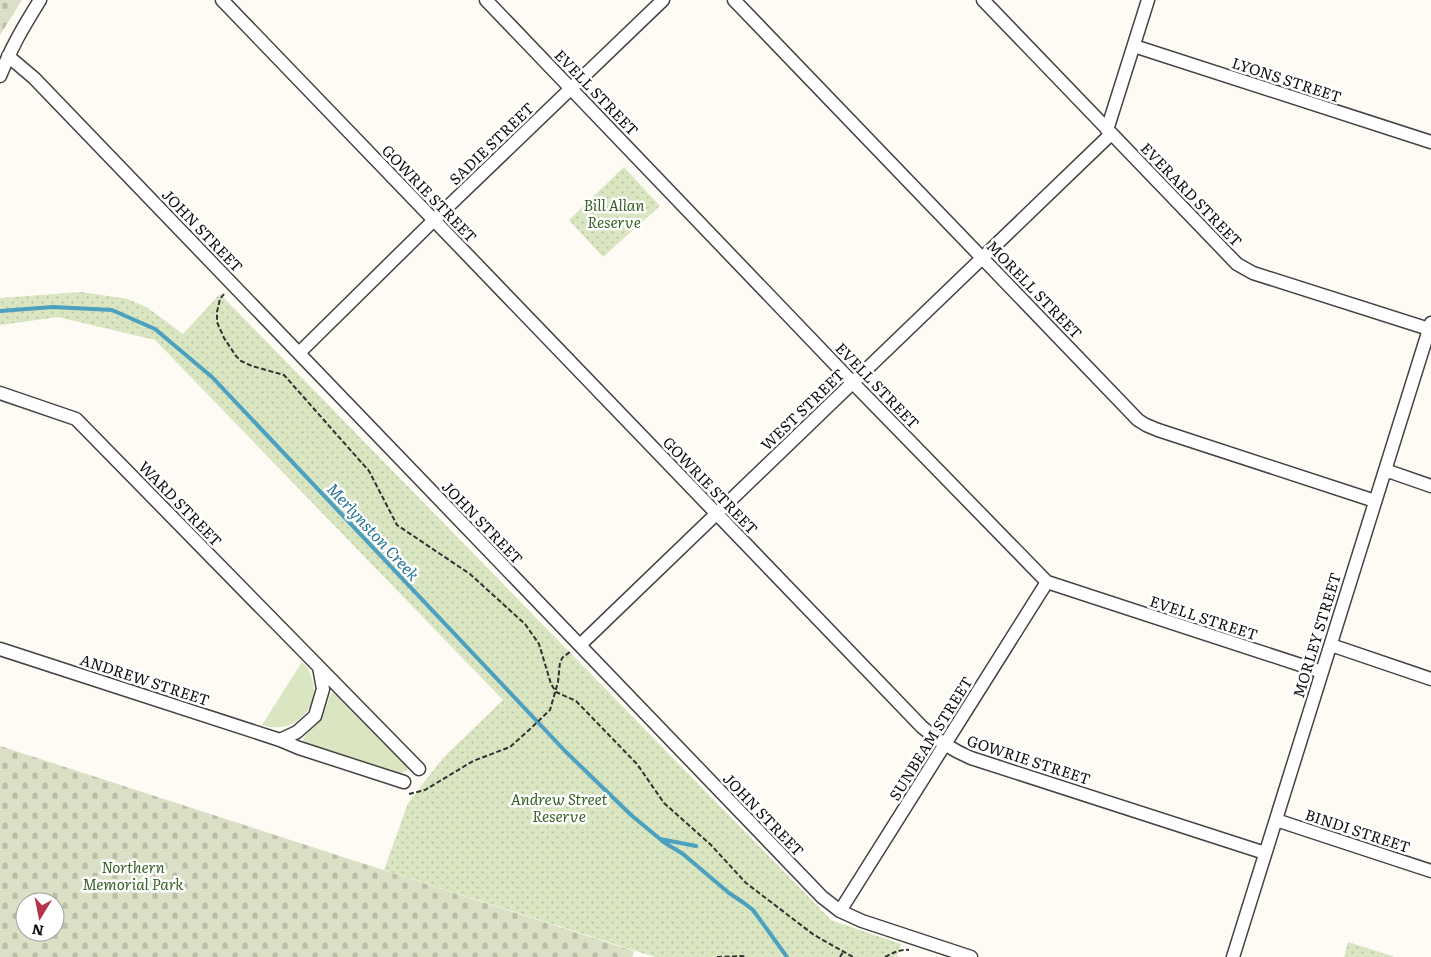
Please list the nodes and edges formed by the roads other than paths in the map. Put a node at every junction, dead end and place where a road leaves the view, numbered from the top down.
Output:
1 (40, 0) edge
2 (222, 0) edge
3 (486, 0) edge
4 (663, 0) edge
5 (734, 0) edge
6 (983, 0) edge
7 (1148, 0) edge
8 (1134, 46) junction
9 (8, 56) junction
10 (0, 76) edge
11 (571, 89) junction
12 (1109, 132) junction
13 (1431, 142) edge
14 (434, 220) junction
15 (983, 258) junction
16 (1430, 326) edge
17 (299, 353) junction
18 (853, 383) junction
19 (0, 393) edge
20 (1385, 470) junction
21 (1431, 486) edge
22 (1375, 501) junction
23 (716, 514) junction
24 (1047, 582) junction
25 (580, 645) junction
26 (1331, 645) junction
27 (0, 649) edge
28 (320, 668) junction
29 (1322, 672) junction
30 (1431, 679) edge
31 (280, 740) junction
32 (944, 744) junction
33 (419, 769) dead end
34 (404, 782) dead end
35 (1276, 820) junction
36 (1265, 853) junction
37 (1431, 871) edge
38 (840, 911) junction
39 (971, 957) edge
40 (1233, 957) edge

1 - 9 street
2 - 14 street, GOWRIE STREET
3 - 11 street, EVELL STREET
4 - 11 street, SADIE STREET
5 - 15 street, MORELL STREET
6 - 12 street, EVERARD STREET
7 - 8 street, WEST STREET
8 - 12 street, WEST STREET
8 - 13 street, LYONS STREET
9 - 10 street
9 - 17 street, JOHN STREET
11 - 14 street, SADIE STREET
11 - 18 street, EVELL STREET
12 - 15 street, WEST STREET
12 - 16 street, EVERARD STREET
14 - 17 street, SADIE STREET
14 - 23 street, GOWRIE STREET
15 - 18 street, WEST STREET
15 - 22 street, MORELL STREET
16 - 20 street, MORLEY STREET
17 - 25 street, JOHN STREET
18 - 23 street, WEST STREET
18 - 24 street, EVELL STREET
19 - 28 street, WARD STREET
20 - 21 street
20 - 22 street, MORLEY STREET
22 - 26 street, MORLEY STREET
23 - 25 street, WEST STREET
23 - 32 street, GOWRIE STREET
24 - 29 street, EVELL STREET
24 - 32 street, SUNBEAM STREET
25 - 38 street, JOHN STREET
26 - 29 street, MORLEY STREET
26 - 30 street
27 - 31 street, ANDREW STREET
28 - 31 street
28 - 33 street, WARD STREET
29 - 35 street, MORLEY STREET
31 - 34 street, ANDREW STREET
32 - 36 street, GOWRIE STREET
32 - 38 street, SUNBEAM STREET
35 - 36 street, MORLEY STREET
35 - 37 street, BINDI STREET
36 - 40 street, MORLEY STREET
38 - 39 street, JOHN STREET

